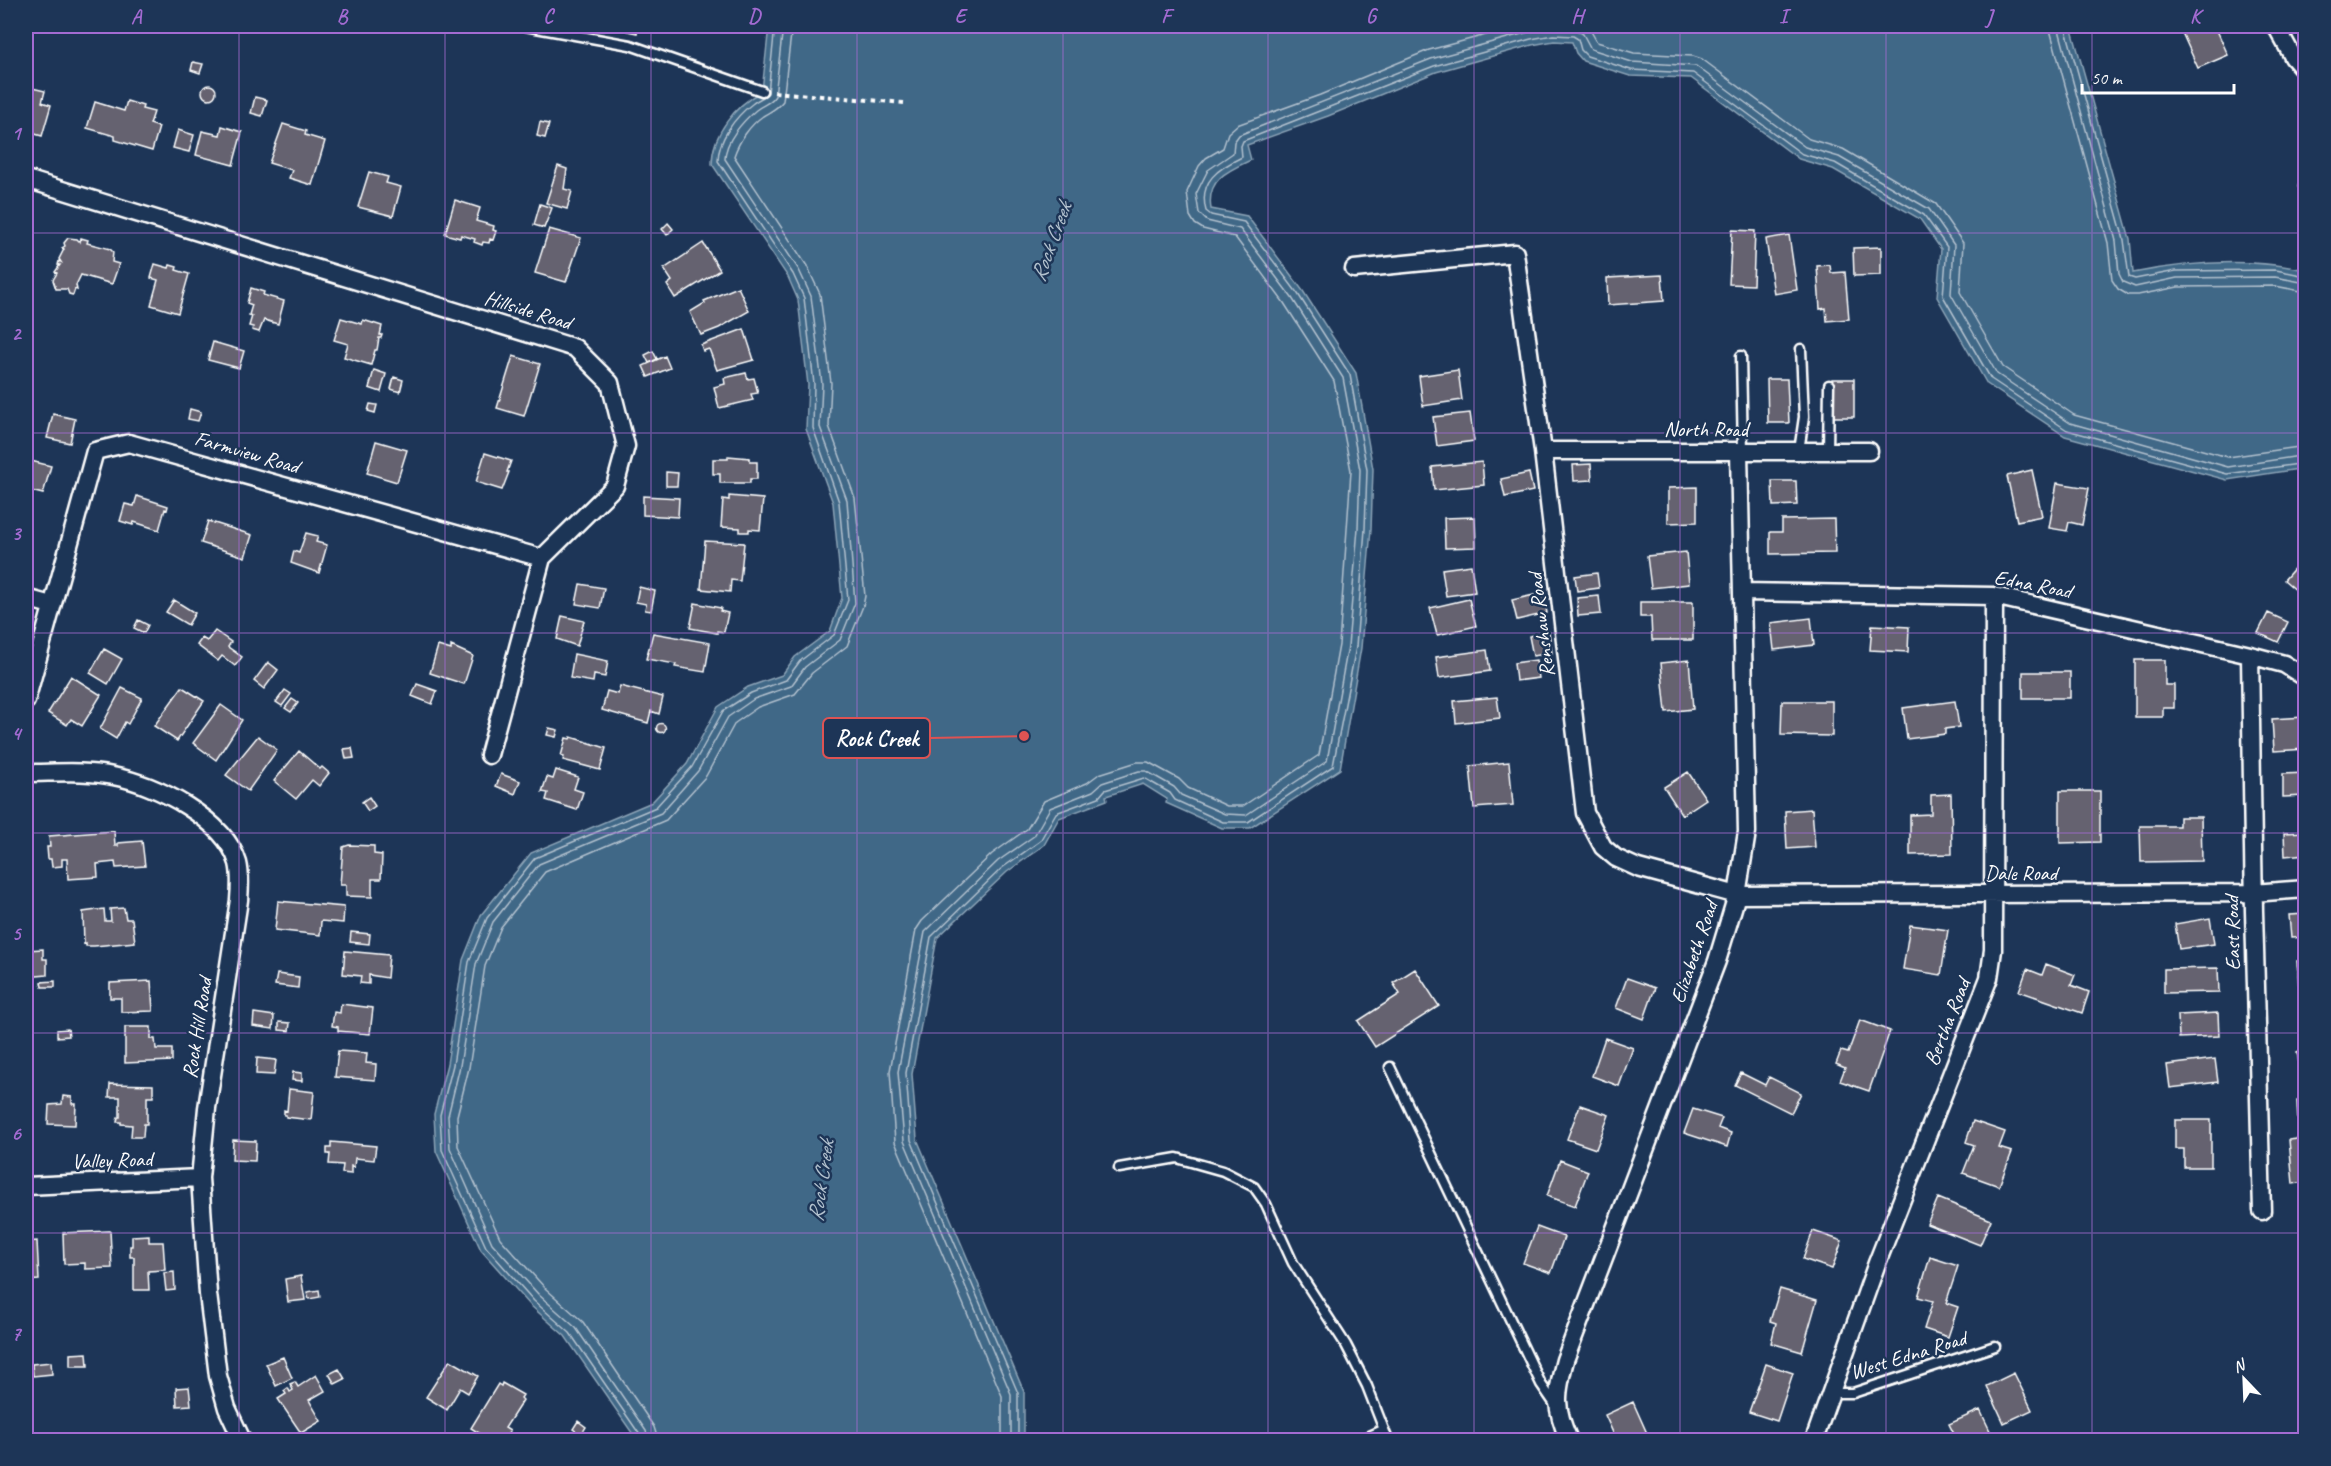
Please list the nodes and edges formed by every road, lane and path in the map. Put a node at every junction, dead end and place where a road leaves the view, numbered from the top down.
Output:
1 (525, 26) edge
2 (2276, 26) edge
3 (2306, 72) edge
4 (762, 92) joint
5 (904, 103) dead end
6 (26, 179) edge
7 (1354, 269) dead end
8 (1801, 349) dead end
9 (1741, 356) dead end
10 (1829, 385) dead end
11 (1543, 451) junction
12 (1828, 451) junction
13 (1869, 451) dead end
14 (1741, 452) junction
15 (1799, 452) junction
16 (542, 558) junction
17 (1742, 592) junction
18 (1994, 596) junction
19 (26, 598) edge
20 (51, 606) junction
21 (2250, 655) junction
22 (2306, 678) edge
23 (26, 701) edge
24 (489, 755) dead end
25 (26, 773) edge
26 (2306, 890) edge
27 (2253, 893) junction
28 (1737, 895) junction
29 (1993, 896) junction
30 (1390, 1067) dead end
31 (1119, 1168) dead end
32 (200, 1179) junction
33 (26, 1186) edge
34 (2262, 1211) dead end
35 (1995, 1346) dead end
36 (1831, 1393) junction
37 (1558, 1409) junction
38 (1383, 1430) junction
39 (242, 1440) edge
40 (1361, 1440) edge
41 (1388, 1440) edge
42 (1569, 1440) edge
43 (1814, 1440) edge

1 - 4 lane
2 - 3 street
4 - 5 path
6 - 16 street, Hillside Road
7 - 11 street, Renshaw Road
8 - 15 lane
9 - 14 lane
10 - 12 lane
11 - 14 street, North Road
11 - 28 street, Renshaw Road
12 - 13 street, North Road
12 - 15 street, North Road
14 - 15 street, North Road
14 - 17 street, Elizabeth Road
16 - 20 street, Farmview Road
16 - 24 street
17 - 18 street, Edna Road
17 - 28 street, Elizabeth Road
18 - 21 street, Edna Road
18 - 29 street, Bertha Road
19 - 20 street
20 - 23 street, Farmview Road
21 - 22 street, Edna Road
21 - 27 street, East Road
25 - 32 street, Rock Hill Road
26 - 27 street, Dale Road
27 - 29 street, Dale Road
27 - 34 street, East Road
28 - 29 street, Dale Road
28 - 37 street, Elizabeth Road
29 - 36 street, Bertha Road
30 - 37 lane
31 - 38 lane
32 - 33 street, Valley Road
32 - 39 street, Rock Hill Road
35 - 36 lane, West Edna Road
36 - 43 street, Bertha Road
37 - 42 street, Elizabeth Road
38 - 40 lane
38 - 41 lane

